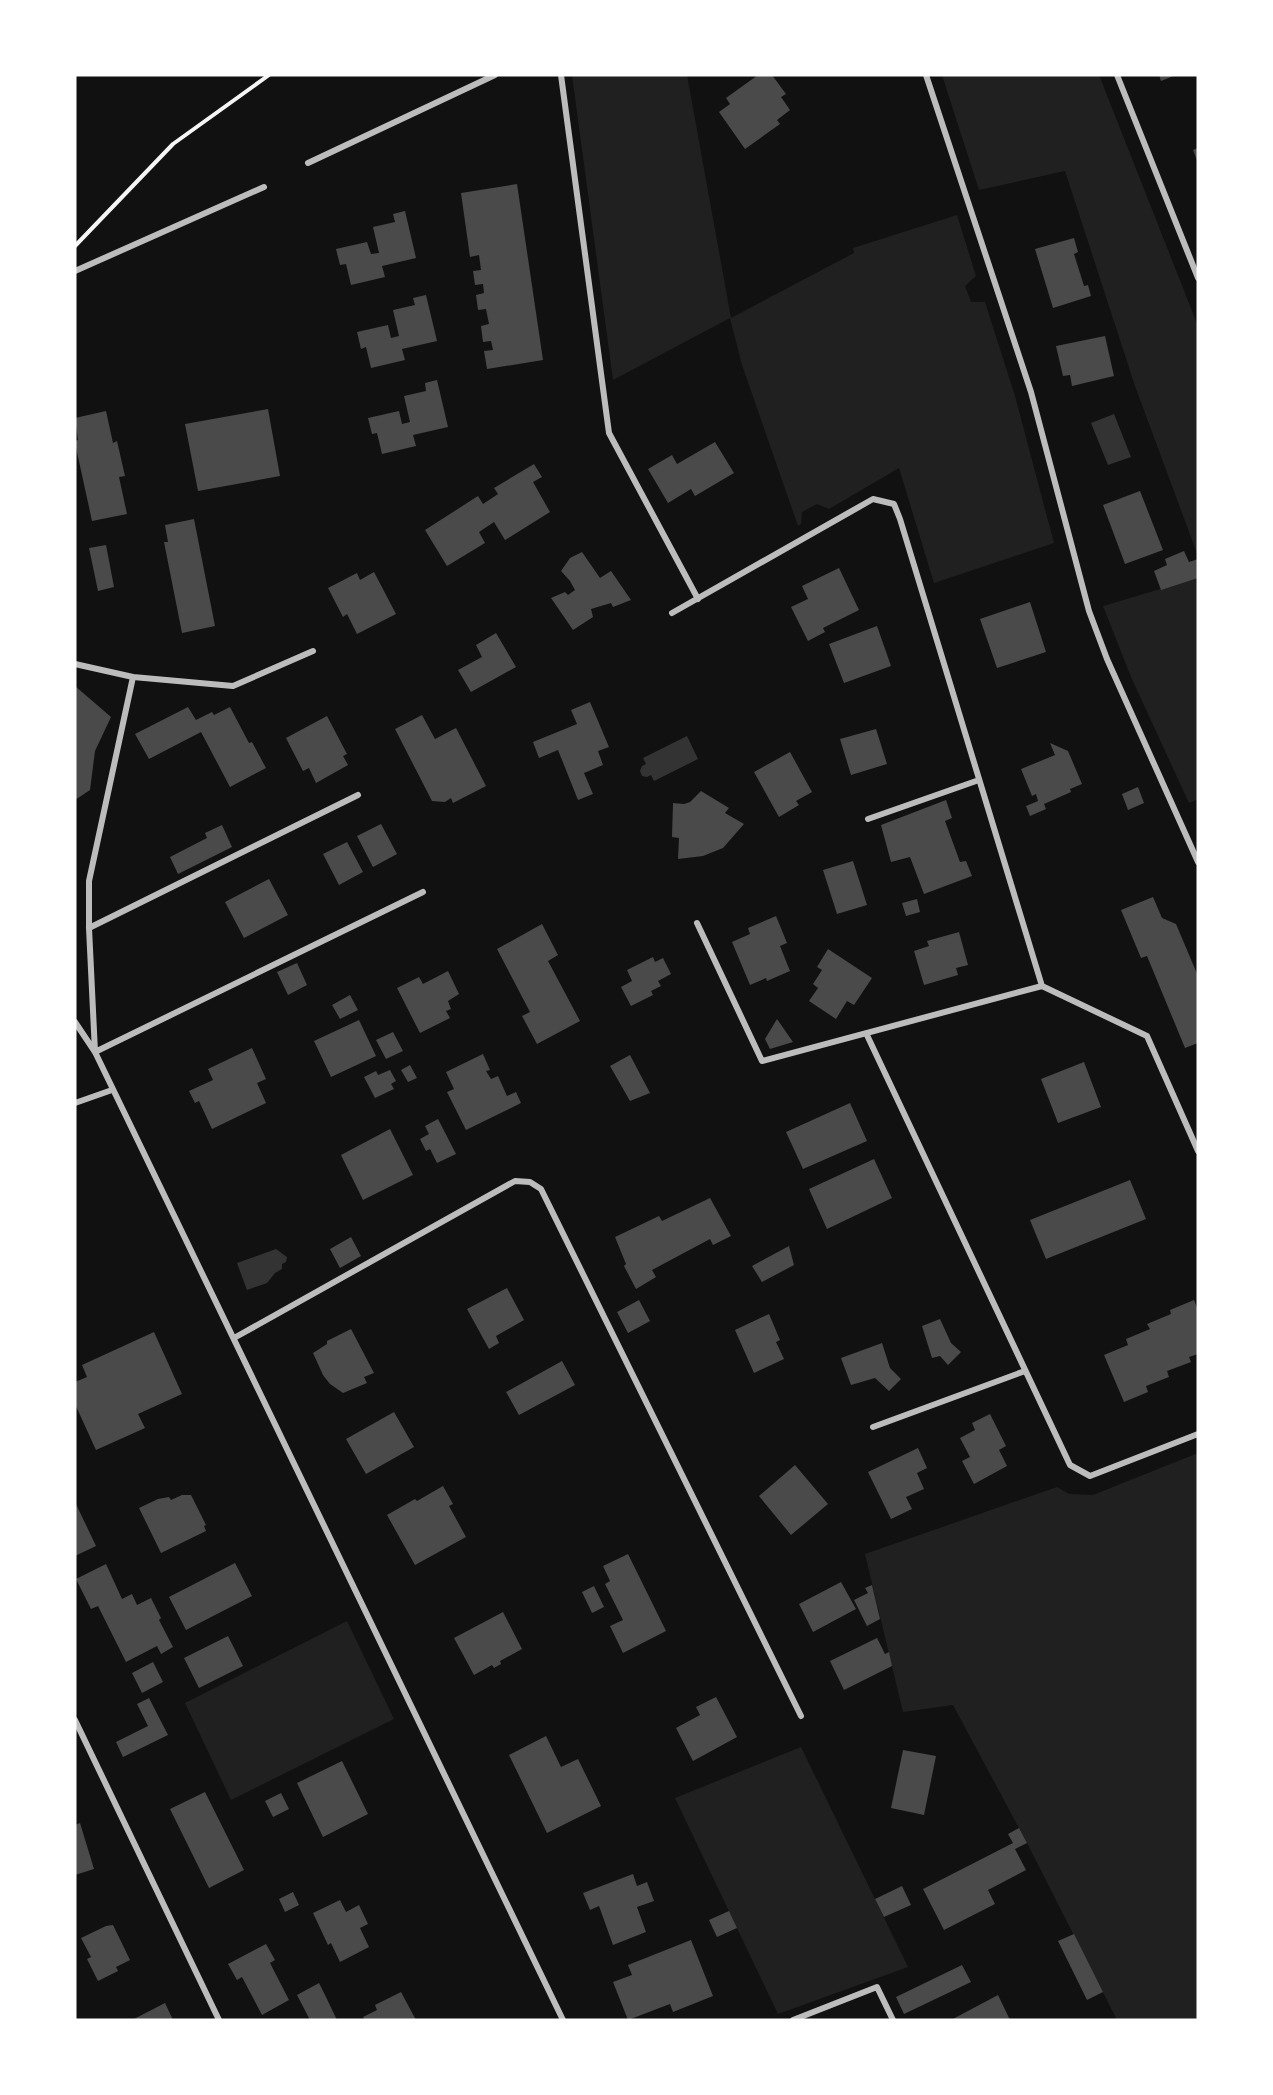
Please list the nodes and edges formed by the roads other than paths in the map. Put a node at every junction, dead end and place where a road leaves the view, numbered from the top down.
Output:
1 (495, 75) edge
2 (561, 75) edge
3 (926, 75) edge
4 (1117, 75) edge
5 (308, 163) dead end
6 (264, 187) dead end
7 (75, 271) edge
8 (1198, 278) edge
9 (698, 598) junction
10 (672, 613) dead end
11 (313, 651) dead end
12 (75, 664) edge
13 (134, 677) junction
14 (980, 780) junction
15 (358, 795) dead end
16 (868, 819) dead end
17 (1198, 862) edge
18 (423, 892) dead end
19 (697, 923) dead end
20 (88, 928) junction
21 (1042, 987) junction
22 (75, 1022) edge
23 (866, 1033) junction
24 (95, 1052) junction
25 (112, 1090) junction
26 (75, 1103) edge
27 (1198, 1151) edge
28 (234, 1338) junction
29 (1025, 1371) junction
30 (873, 1427) dead end
31 (1198, 1434) edge
32 (801, 1716) dead end
33 (75, 1720) edge
34 (219, 2020) edge
35 (563, 2020) edge
36 (793, 2020) edge
37 (893, 2020) edge

1 - 5 street
2 - 9 street
3 - 17 street
4 - 8 street
6 - 7 street
9 - 10 street
9 - 14 street
11 - 13 street
12 - 13 street
13 - 20 street
14 - 16 street
14 - 21 street
15 - 20 street
18 - 24 street
19 - 23 street
20 - 24 street
21 - 23 street
21 - 27 street
22 - 24 street
23 - 29 street
24 - 25 street
25 - 26 street
25 - 28 street
28 - 32 street
28 - 35 street
29 - 30 street
29 - 31 street
33 - 34 street
36 - 37 street

